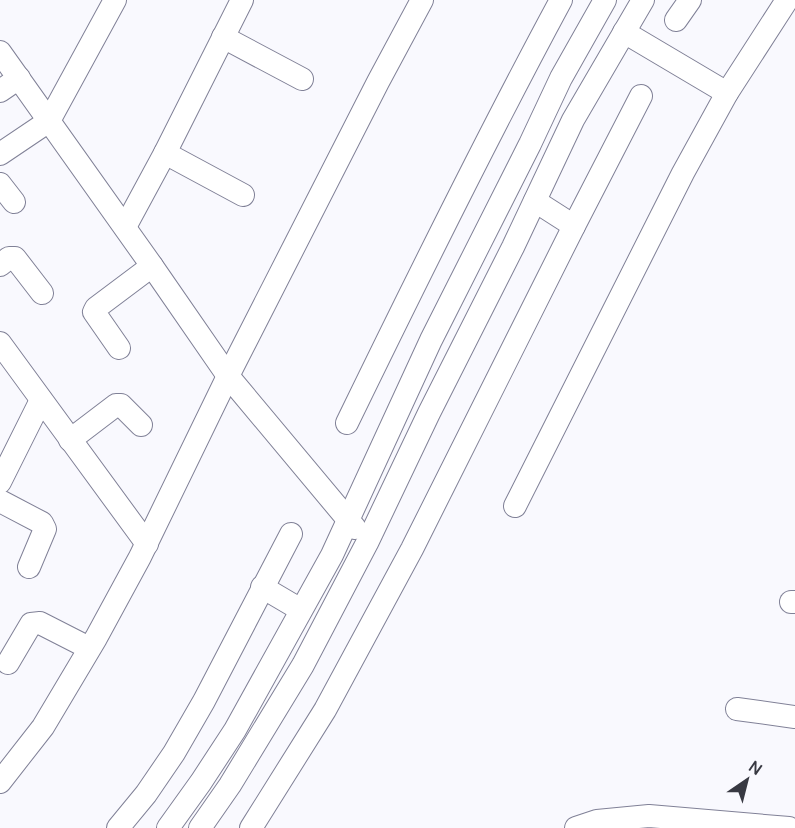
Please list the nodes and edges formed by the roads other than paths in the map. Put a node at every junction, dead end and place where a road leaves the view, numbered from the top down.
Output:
1 (115, 0) edge
2 (242, 0) edge
3 (422, 0) edge
4 (561, 0) edge
5 (605, 0) edge
6 (643, 0) edge
7 (690, 0) edge
8 (787, 0) edge
9 (676, 20) dead end
10 (624, 32) junction
11 (223, 37) junction
12 (0, 52) edge
13 (528, 60) junction
14 (19, 78) junction
15 (561, 78) junction
16 (302, 79) dead end
17 (0, 91) edge
18 (727, 93) junction
19 (641, 96) dead end
20 (49, 121) junction
21 (165, 153) junction
22 (0, 154) edge
23 (0, 184) edge
24 (243, 195) dead end
25 (535, 201) junction
26 (14, 202) dead end
27 (574, 226) junction
28 (125, 227) junction
29 (0, 265) edge
30 (152, 266) junction
31 (42, 293) dead end
32 (395, 324) junction
33 (431, 340) junction
34 (0, 343) edge
35 (119, 348) dead end
36 (228, 376) junction
37 (41, 400) junction
38 (346, 423) dead end
39 (141, 425) dead end
40 (70, 440) junction
41 (0, 482) edge
42 (0, 501) edge
43 (514, 506) dead end
44 (347, 519) junction
45 (291, 534) dead end
46 (367, 543) junction
47 (147, 544) junction
48 (28, 567) dead end
49 (262, 587) junction
50 (301, 610) junction
51 (89, 648) junction
52 (8, 663) dead end
53 (737, 709) dead end
54 (795, 717) edge
55 (0, 782) edge
56 (118, 828) edge
57 (168, 828) edge
58 (200, 828) edge
59 (251, 828) edge
60 (576, 828) edge
61 (789, 828) edge

1 - 20 street
2 - 11 street
3 - 36 street
4 - 13 street
5 - 15 street
6 - 10 street
7 - 9 street
8 - 18 street
10 - 18 street
10 - 25 street
11 - 16 street
11 - 21 street
12 - 14 street
13 - 15 street
13 - 32 street
14 - 17 street
14 - 20 street
15 - 33 street
18 - 43 street
19 - 27 street
20 - 22 street
20 - 28 street
21 - 24 street
21 - 28 street
23 - 26 street
25 - 27 street
25 - 46 street
27 - 59 street
28 - 30 street
29 - 31 street
30 - 35 street
30 - 36 street
32 - 33 street
32 - 38 street
33 - 44 street
34 - 37 street
36 - 44 street
36 - 47 street
37 - 40 street
37 - 41 street
39 - 40 street
40 - 47 street
42 - 48 street
44 - 46 street
44 - 50 street
45 - 49 street
46 - 58 street
47 - 51 street
49 - 50 street
49 - 56 street
50 - 57 street
51 - 52 street
51 - 55 street
53 - 54 street
60 - 61 street

